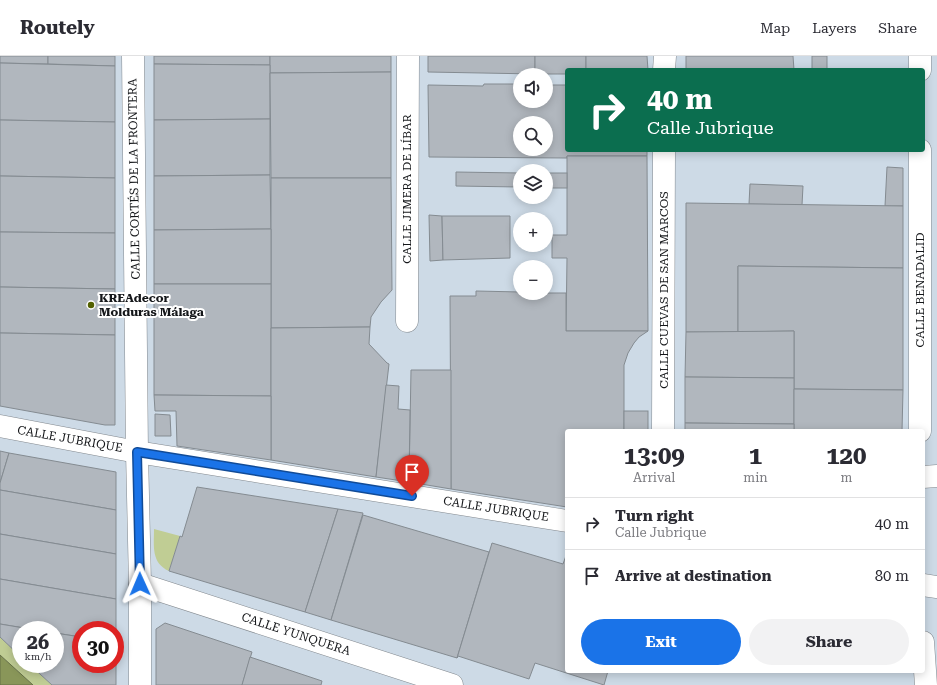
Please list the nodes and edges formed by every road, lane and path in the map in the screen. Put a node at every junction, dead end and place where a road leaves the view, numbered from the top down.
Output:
1 (133, 56) edge
2 (408, 56) edge
3 (664, 56) edge
4 (920, 56) edge
5 (664, 68) edge
6 (920, 68) edge
7 (664, 152) edge
8 (920, 152) edge
9 (407, 321) dead end
10 (0, 426) edge
11 (663, 429) edge
12 (920, 429) edge
13 (137, 452) junction
14 (937, 476) edge
15 (925, 477) edge
16 (565, 521) edge
17 (140, 584) junction
18 (925, 584) edge
19 (937, 587) edge
20 (925, 671) edge
21 (140, 685) edge
22 (452, 685) edge
23 (926, 685) edge

1 - 13 street, CALLE CORTÉS DE LA FRONTERA
2 - 9 street, CALLE JIMERA DE LÍBAR
3 - 5 street
4 - 6 street
7 - 11 street, CALLE CUEVAS DE SAN MARCOS
8 - 12 street, CALLE BENADALID
10 - 13 street, CALLE JUBRIQUE
13 - 16 street, CALLE JUBRIQUE
13 - 17 street, CALLE CORTÉS DE LA FRONTERA
14 - 15 street
17 - 21 street, CALLE CORTÉS DE LA FRONTERA
17 - 22 street, CALLE YUNQUERA
18 - 19 street
20 - 23 street

